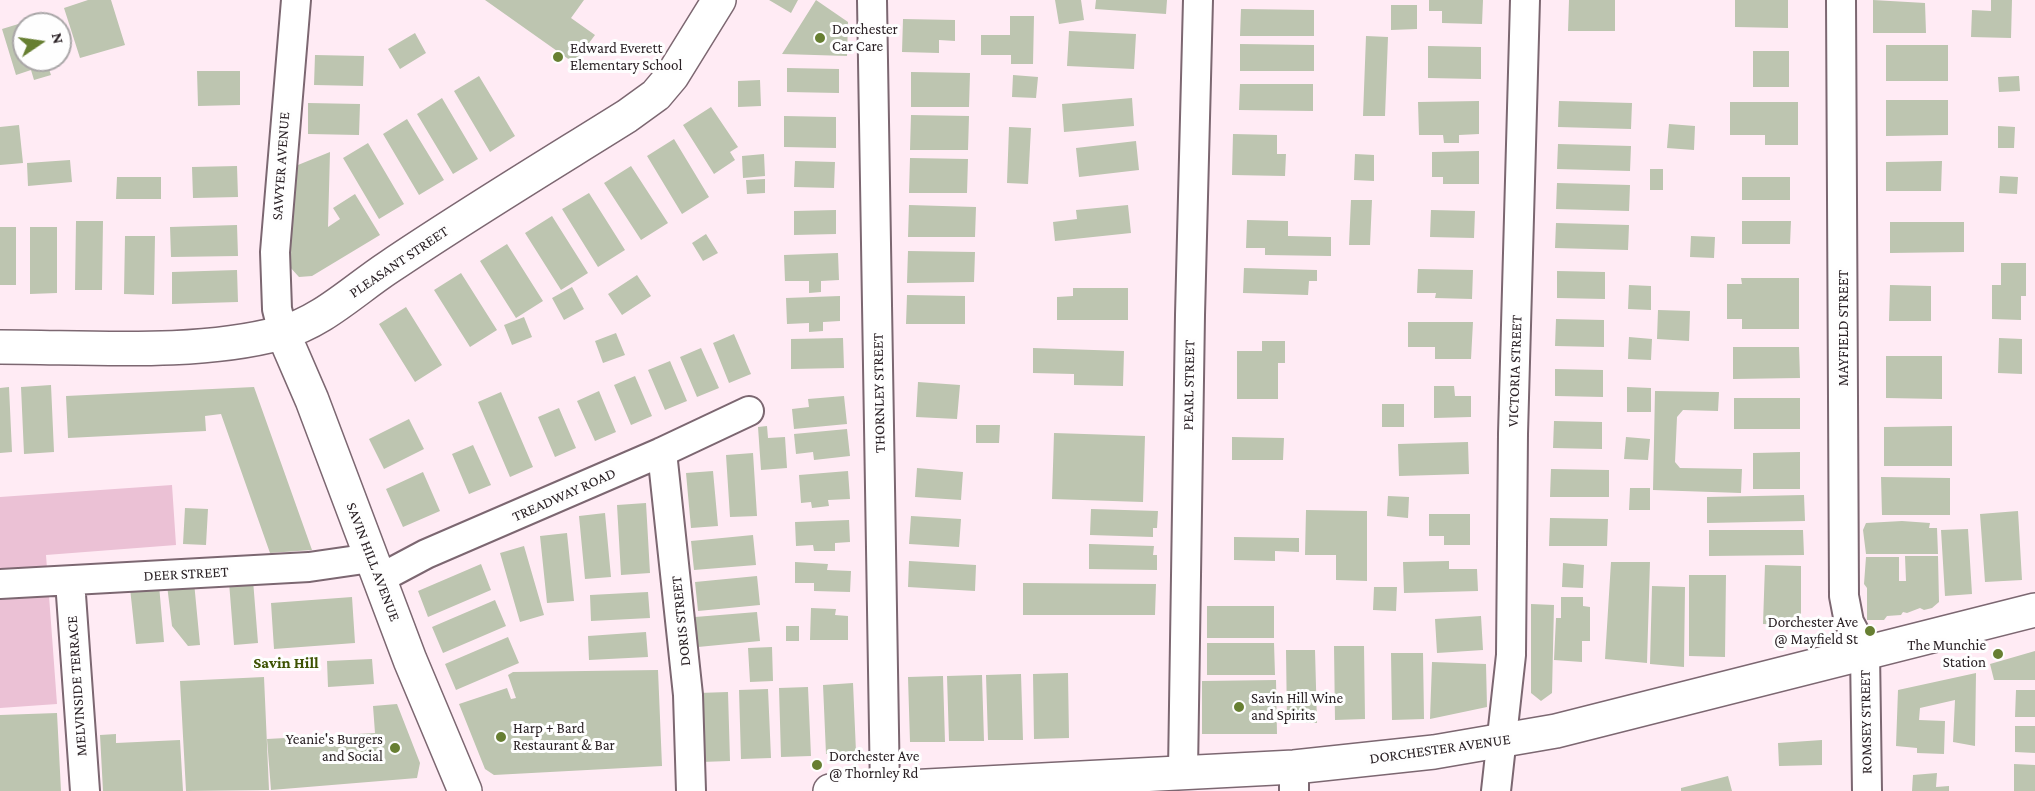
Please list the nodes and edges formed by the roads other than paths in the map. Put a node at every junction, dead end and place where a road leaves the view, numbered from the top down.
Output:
1 (296, 0) edge
2 (719, 0) edge
3 (872, 0) edge
4 (1198, 0) edge
5 (1525, 0) edge
6 (1841, 0) edge
7 (283, 333) junction
8 (0, 347) edge
9 (749, 411) dead end
10 (662, 452) junction
11 (375, 569) junction
12 (70, 581) junction
13 (0, 584) edge
14 (2035, 610) edge
15 (1866, 652) junction
16 (1500, 742) junction
17 (1183, 771) junction
18 (1294, 779) edge
19 (1091, 784) edge
20 (885, 789) edge
21 (85, 791) edge
22 (465, 791) edge
23 (691, 791) edge
24 (830, 791) edge
25 (1496, 791) edge
26 (1867, 791) edge

1 - 7 street, SAWYER AVENUE
2 - 7 main road, PLEASANT STREET
3 - 20 street, THORNLEY STREET
4 - 17 street, PEARL STREET
5 - 16 street, VICTORIA STREET
6 - 15 street, MAYFIELD STREET
7 - 8 main road, PLEASANT STREET
7 - 11 main road, SAVIN HILL AVENUE
9 - 10 street, TREADWAY ROAD
10 - 11 street, TREADWAY ROAD
10 - 23 street, DORIS STREET
11 - 12 street, DEER STREET
11 - 22 main road, SAVIN HILL AVENUE
12 - 13 street, DEER STREET
12 - 21 street, MELVINSIDE TERRACE
14 - 15 main road, DORCHESTER AVENUE
15 - 16 main road, DORCHESTER AVENUE
15 - 26 street, ROMSEY STREET
16 - 18 main road, DORCHESTER AVENUE
16 - 25 street, VICTORIA STREET
17 - 18 main road, DORCHESTER AVENUE
17 - 19 main road, DORCHESTER AVENUE
19 - 20 main road, DORCHESTER AVENUE
20 - 24 main road, DORCHESTER AVENUE

